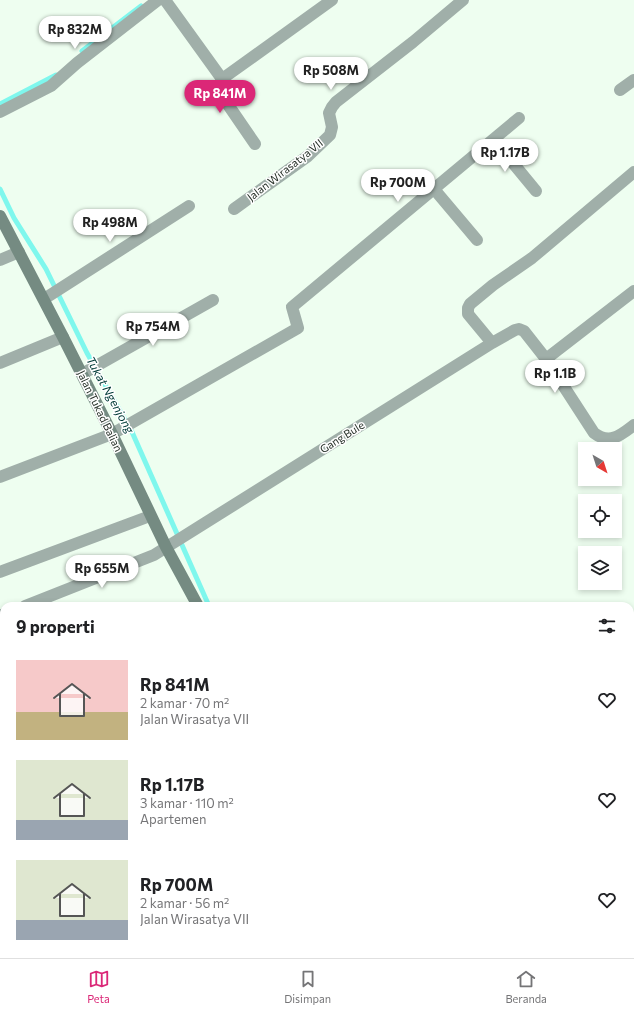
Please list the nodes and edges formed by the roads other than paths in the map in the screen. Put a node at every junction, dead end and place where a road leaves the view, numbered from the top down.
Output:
1 (158, 0) edge
2 (165, 0) edge
3 (332, 0) edge
4 (464, 0) edge
5 (222, 79) junction
6 (634, 80) edge
7 (620, 90) dead end
8 (0, 112) edge
9 (520, 118) dead end
10 (494, 140) junction
11 (255, 144) dead end
12 (634, 172) edge
13 (434, 189) junction
14 (536, 191) dead end
15 (189, 206) dead end
16 (234, 209) dead end
17 (0, 216) edge
18 (477, 240) dead end
19 (19, 252) junction
20 (0, 260) edge
21 (634, 291) edge
22 (44, 300) junction
23 (213, 300) dead end
24 (63, 337) junction
25 (492, 344) junction
26 (546, 359) junction
27 (0, 363) edge
28 (82, 374) junction
29 (634, 425) edge
30 (112, 434) junction
31 (0, 477) edge
32 (150, 516) junction
33 (166, 547) junction
34 (0, 572) edge
35 (35, 602) edge
36 (196, 602) edge

1 - 8 street
2 - 5 street
3 - 5 street
4 - 16 street, Jalan Wirasatya VII
5 - 11 street
6 - 7 street
9 - 10 street
10 - 13 street
10 - 14 street
12 - 25 street
13 - 18 street
13 - 30 street
15 - 22 street
17 - 19 street, Jalan Tukad Balian
19 - 20 street
19 - 22 street, Jalan Tukad Balian
21 - 26 street
22 - 24 street, Jalan Tukad Balian
23 - 28 street
24 - 27 street
24 - 28 street, Jalan Tukad Balian
25 - 26 street, Gang Bule
25 - 33 street, Gang Bule
26 - 29 street
28 - 30 street, Jalan Tukad Balian
30 - 31 street
30 - 32 street, Jalan Tukad Balian
32 - 33 street, Jalan Tukad Balian
32 - 34 street
33 - 35 street, Gang Bule
33 - 36 street, Jalan Tukad Balian

